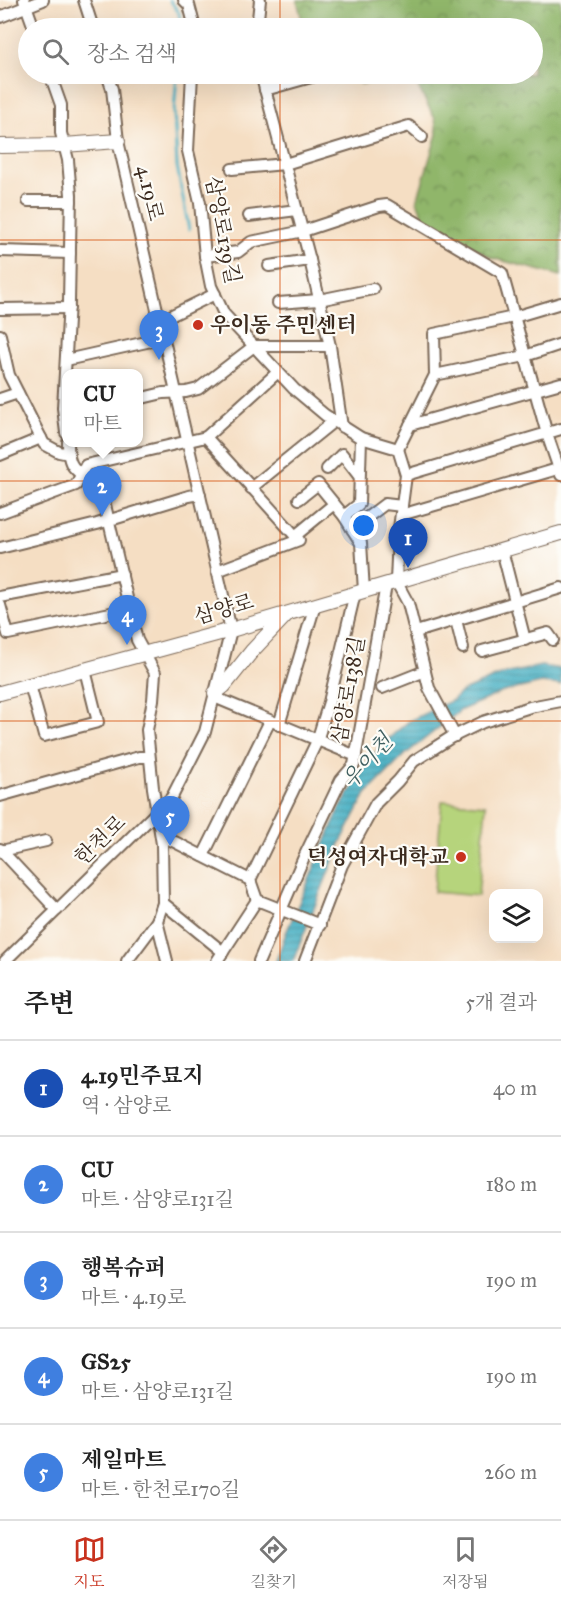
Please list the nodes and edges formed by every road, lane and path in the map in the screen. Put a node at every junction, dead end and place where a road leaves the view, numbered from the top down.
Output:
1 (43, 0) edge
2 (84, 0) edge
3 (184, 0) edge
4 (260, 0) edge
5 (25, 3) edge
6 (0, 17) edge
7 (30, 18) edge
8 (90, 18) edge
9 (192, 18) edge
10 (257, 18) edge
11 (54, 84) edge
12 (110, 84) edge
13 (191, 84) edge
14 (264, 84) edge
15 (286, 84) edge
16 (265, 90) junction
17 (422, 136) dead end
18 (118, 141) junction
19 (64, 145) junction
20 (0, 146) edge
21 (285, 164) junction
22 (232, 170) dead end
23 (28, 201) dead end
24 (71, 201) junction
25 (297, 210) junction
26 (249, 216) dead end
27 (303, 231) junction
28 (0, 251) edge
29 (70, 253) junction
30 (205, 256) junction
31 (310, 260) junction
32 (269, 266) dead end
33 (373, 290) dead end
34 (215, 294) junction
35 (319, 300) junction
36 (278, 303) dead end
37 (561, 303) edge
38 (69, 308) junction
39 (0, 309) edge
40 (514, 317) junction
41 (161, 326) junction
42 (0, 335) edge
43 (561, 344) edge
44 (254, 346) junction
45 (330, 346) junction
46 (1, 351) edge
47 (525, 356) junction
48 (66, 360) junction
49 (66, 369) edge
50 (278, 372) junction
51 (435, 375) junction
52 (561, 383) edge
53 (176, 392) junction
54 (535, 392) junction
55 (18, 393) junction
56 (143, 398) edge
57 (0, 399) edge
58 (338, 424) junction
59 (410, 425) junction
60 (561, 429) edge
61 (547, 434) junction
62 (206, 437) junction
63 (41, 438) junction
64 (361, 438) junction
65 (188, 442) junction
66 (68, 447) edge
67 (398, 449) junction
68 (69, 454) junction
69 (0, 455) edge
70 (327, 469) dead end
71 (560, 471) edge
72 (81, 475) junction
73 (406, 475) junction
74 (359, 476) junction
75 (251, 488) junction
76 (200, 494) junction
77 (299, 499) dead end
78 (334, 504) junction
79 (402, 510) junction
80 (0, 513) edge
81 (344, 516) junction
82 (110, 521) junction
83 (352, 530) junction
84 (561, 533) edge
85 (295, 536) junction
86 (0, 548) edge
87 (502, 550) junction
88 (217, 571) junction
89 (122, 574) junction
90 (391, 583) junction
91 (561, 588) edge
92 (360, 592) junction
93 (0, 597) edge
94 (516, 602) junction
95 (0, 605) edge
96 (315, 605) junction
97 (130, 609) junction
98 (287, 614) junction
99 (456, 620) junction
100 (231, 630) junction
101 (416, 632) junction
102 (525, 640) junction
103 (553, 640) dead end
104 (464, 648) dead end
105 (482, 651) dead end
106 (145, 653) junction
107 (85, 670) junction
108 (425, 671) junction
109 (30, 684) junction
110 (382, 688) dead end
111 (0, 693) edge
112 (214, 695) junction
113 (561, 701) edge
114 (274, 723) junction
115 (455, 736) junction
116 (317, 741) junction
117 (356, 756) junction
118 (149, 757) junction
119 (0, 796) edge
120 (157, 812) junction
121 (161, 835) junction
122 (46, 841) dead end
123 (1, 850) edge
124 (203, 856) junction
125 (250, 880) junction
126 (257, 900) junction
127 (163, 903) junction
128 (282, 909) junction
129 (57, 910) junction
130 (157, 921) junction
131 (320, 925) junction
132 (220, 957) edge
133 (5, 961) edge
134 (127, 961) edge
135 (167, 961) edge
136 (259, 961) edge
137 (305, 961) edge

1 - 5 street
2 - 8 street
3 - 9 street
4 - 10 street
5 - 6 street
5 - 7 street
11 - 19 street
12 - 18 street, 4.19로
13 - 30 street, 삼양로139길
14 - 16 street
15 - 16 street
16 - 21 street
17 - 21 street
18 - 19 main road
18 - 41 street, 4.19로
19 - 20 main road
19 - 24 street
21 - 22 street
21 - 25 street
23 - 24 street
24 - 29 street
25 - 26 street
25 - 27 street
27 - 30 street
27 - 31 street
27 - 40 street
28 - 29 street
29 - 38 street
30 - 34 street, 삼양로139길
31 - 32 street
31 - 35 street
33 - 35 street
34 - 41 street
34 - 44 street, 삼양로139길
35 - 36 street
35 - 45 street
37 - 40 street
38 - 39 street
38 - 48 street
40 - 47 street
40 - 51 street
41 - 48 street
41 - 53 street, 4.19로
42 - 46 street
43 - 47 street
44 - 45 street
44 - 50 street, 삼양로139길
44 - 53 street
45 - 58 street
46 - 55 street
47 - 51 street
47 - 54 street
48 - 49 street
50 - 58 street, 삼양로139길
50 - 62 street
51 - 59 street
52 - 54 street
53 - 56 street
53 - 65 street, 4.19로
54 - 59 street
54 - 61 street
55 - 57 street
55 - 63 street
58 - 64 street, 삼양로139길
58 - 75 street
59 - 67 street
60 - 61 street
61 - 71 street
61 - 73 street
62 - 65 street
62 - 75 street
63 - 68 street
63 - 69 street
64 - 67 street, 삼양로139길
64 - 74 street
65 - 72 street
65 - 76 street, 4.19로
66 - 68 street
67 - 73 street
68 - 72 street
70 - 74 street
71 - 79 street
72 - 80 street
72 - 82 street
73 - 79 street
74 - 81 street
75 - 85 street
76 - 82 street
76 - 88 street, 4.19로
77 - 78 street
78 - 81 street
78 - 85 street
79 - 83 street
79 - 90 street
81 - 83 street
82 - 86 street
82 - 89 street
83 - 92 street
84 - 87 main road, 삼양로
85 - 88 street
87 - 90 main road, 삼양로
87 - 94 street
88 - 100 street, 4.19로
89 - 93 street
89 - 97 street
90 - 92 main road, 삼양로
90 - 101 street
90 - 117 street, 삼양로138길
91 - 94 street
92 - 96 main road, 삼양로
92 - 116 street
94 - 99 street
94 - 102 street
95 - 97 street
96 - 98 main road, 삼양로
96 - 114 street
97 - 106 street
98 - 100 main road, 삼양로
98 - 112 main road
99 - 101 street
99 - 104 street
100 - 106 main road, 삼양로
100 - 112 street, 한천로
101 - 108 street
102 - 103 street
102 - 105 street
106 - 107 main road, 삼양로
106 - 118 street
107 - 109 main road, 삼양로
107 - 109 street
108 - 110 street, 삼양로138길
108 - 115 street
109 - 111 main road, 삼양로
112 - 114 street
112 - 120 street, 한천로
113 - 115 street
114 - 116 street
114 - 124 street
115 - 131 street
116 - 117 street
116 - 125 street
117 - 128 street, 삼양로138길
118 - 119 street
118 - 120 street
120 - 121 street
120 - 129 street, 한천로
121 - 124 street
121 - 127 street
122 - 123 street
123 - 129 street
124 - 125 street
125 - 126 street
126 - 128 street
126 - 132 street
127 - 130 street
127 - 132 street
128 - 131 street
128 - 136 street, 삼양로138길
129 - 133 street, 한천로
130 - 134 street
130 - 135 street
131 - 137 street

